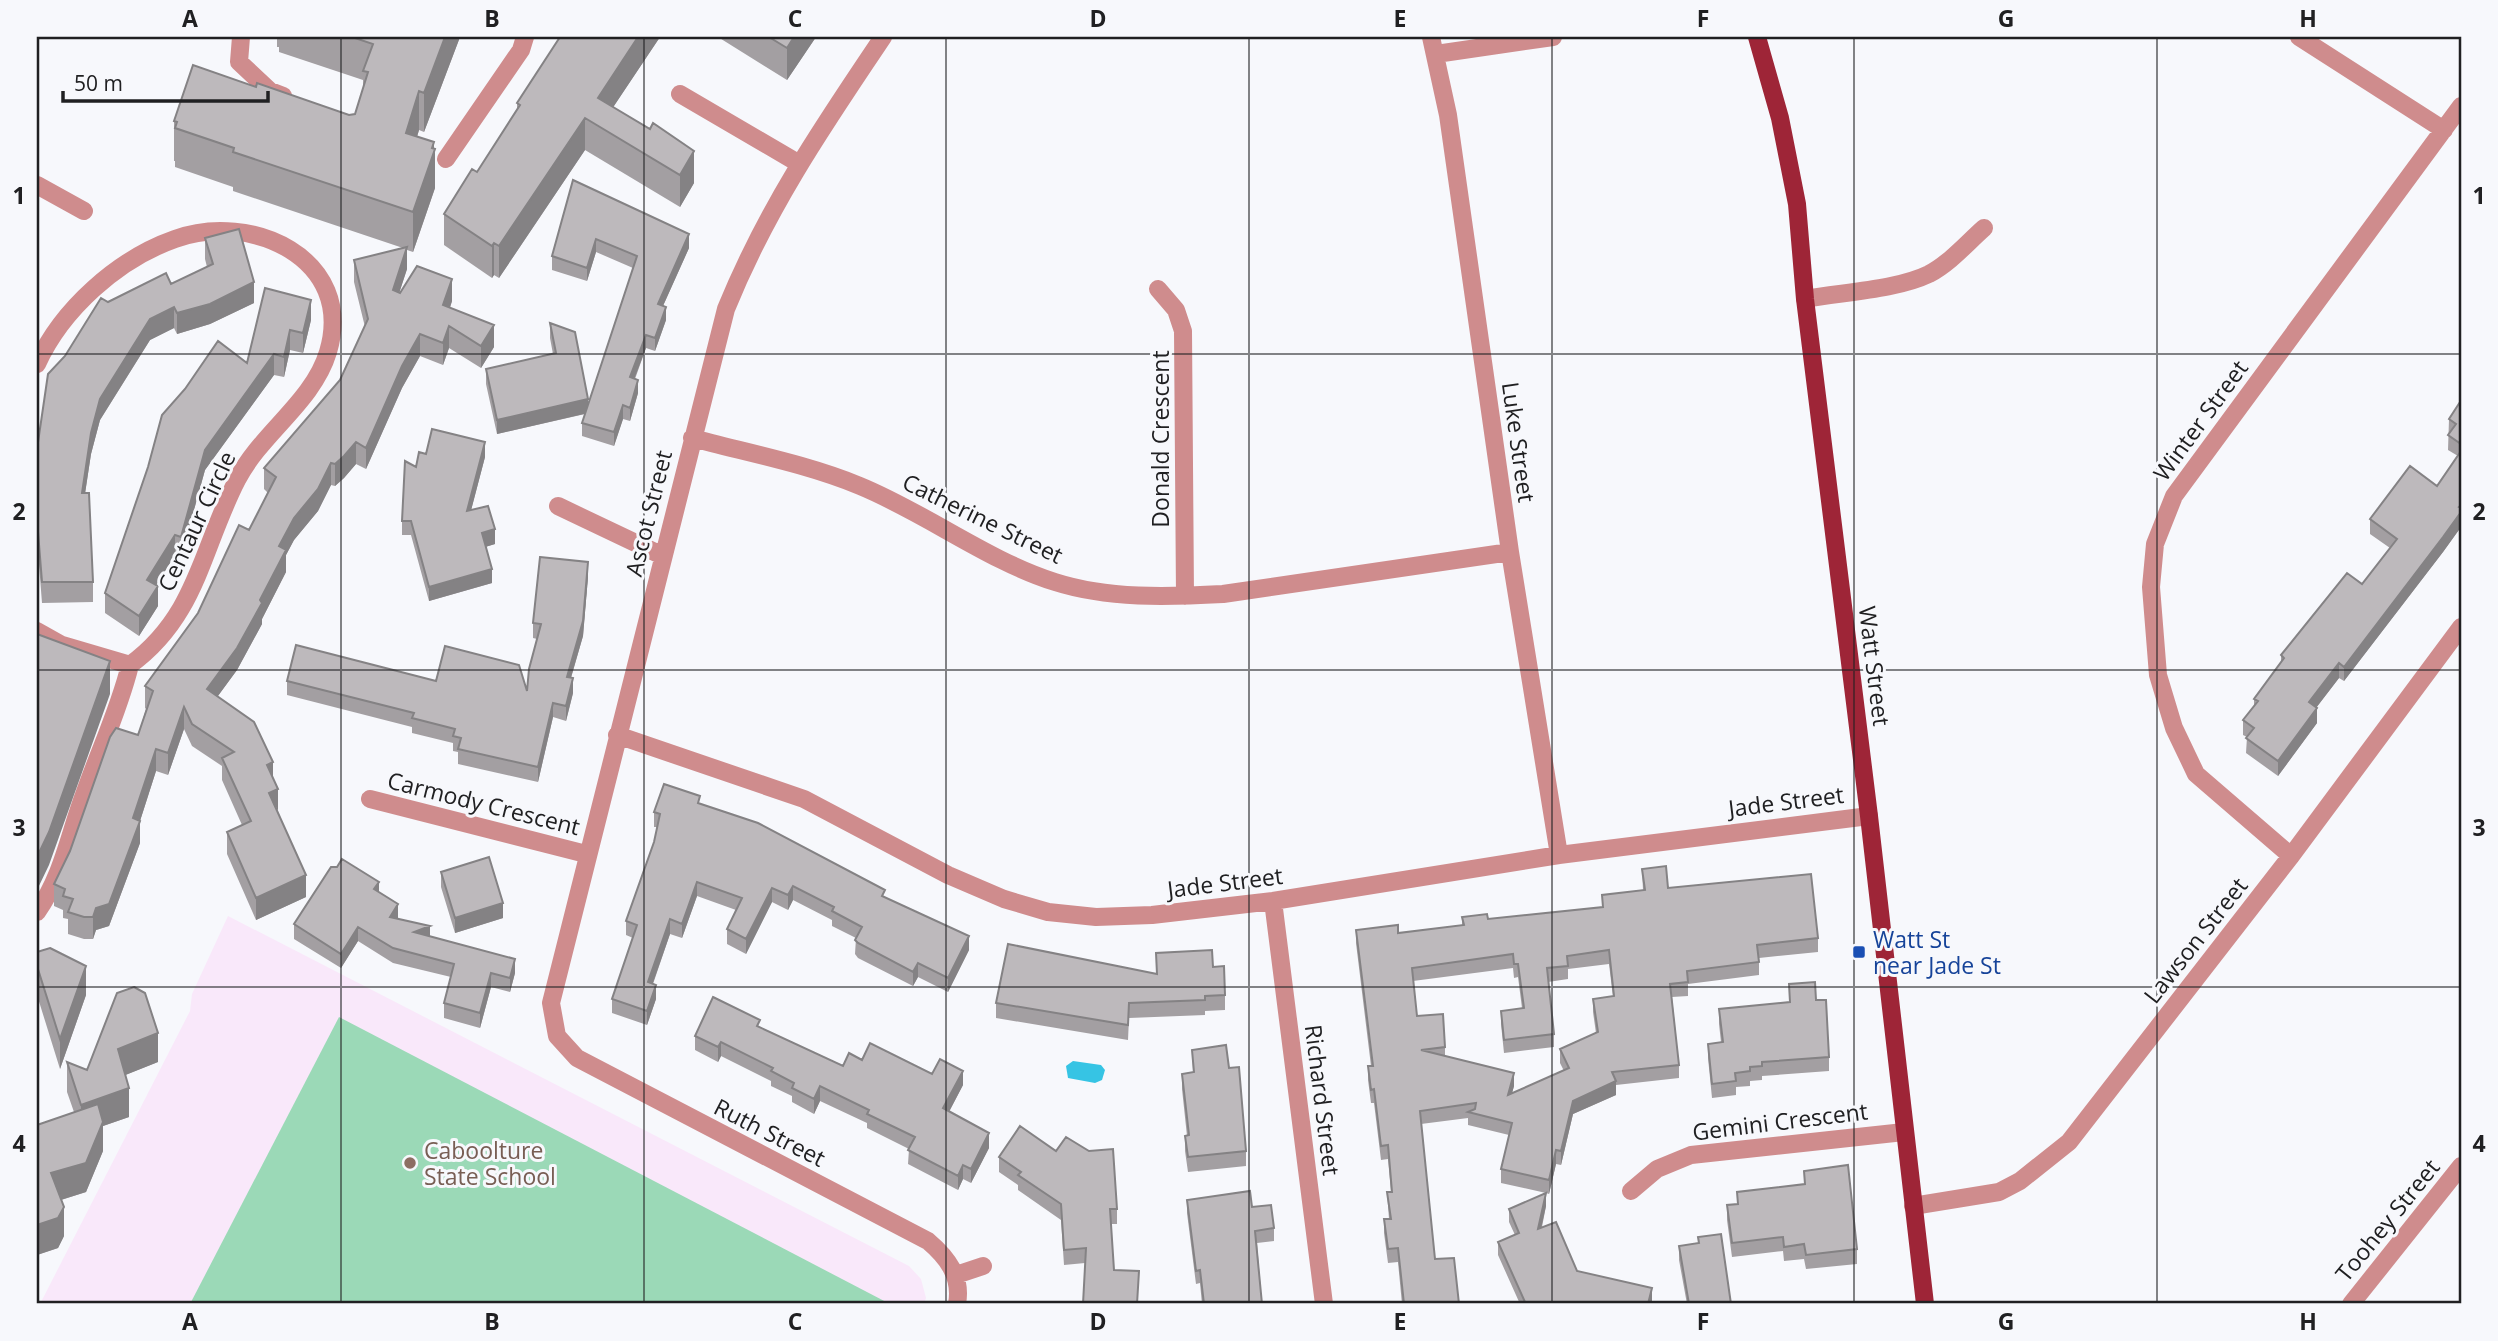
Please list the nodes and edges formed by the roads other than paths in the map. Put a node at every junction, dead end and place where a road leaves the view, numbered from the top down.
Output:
1 (241, 37) edge
2 (525, 37) edge
3 (883, 37) edge
4 (1553, 37) edge
5 (1758, 37) edge
6 (2299, 37) edge
7 (1434, 45) edge
8 (680, 94) dead end
9 (297, 100) edge
10 (2461, 106) edge
11 (2444, 130) junction
12 (446, 159) dead end
13 (798, 163) junction
14 (37, 185) edge
15 (84, 211) dead end
16 (1984, 228) dead end
17 (1158, 289) dead end
18 (1805, 299) junction
19 (37, 364) edge
20 (692, 439) junction
21 (558, 506) dead end
22 (1510, 552) junction
23 (663, 556) junction
24 (1185, 596) junction
25 (2461, 627) edge
26 (37, 631) edge
27 (130, 665) junction
28 (617, 736) junction
29 (370, 799) dead end
30 (1869, 816) junction
31 (586, 854) junction
32 (1559, 855) junction
33 (2291, 856) junction
34 (1273, 901) junction
35 (37, 912) edge
36 (557, 1036) joint
37 (1904, 1132) junction
38 (2461, 1166) edge
39 (1631, 1191) dead end
40 (1913, 1206) junction
41 (983, 1266) dead end
42 (956, 1275) junction
43 (957, 1304) edge
44 (1324, 1304) edge
45 (1924, 1304) edge
46 (2351, 1304) edge

1 - 9 street
2 - 12 street
3 - 13 street, Ascot Street
4 - 7 street
5 - 18 main road, Watt Street
6 - 11 street
7 - 22 street, Luke Street
8 - 13 street
10 - 11 street, Winter Street
11 - 33 street, Winter Street
13 - 20 street, Ascot Street
14 - 15 street
16 - 18 street
17 - 24 street, Donald Crescent
18 - 30 main road, Watt Street
19 - 27 street, Centaur Circle
20 - 23 street, Ascot Street
20 - 24 street, Catherine Street
21 - 23 street
22 - 24 street, Catherine Street
22 - 32 street, Luke Street
23 - 28 street, Ascot Street
25 - 33 street, Lawson Street
26 - 27 street
27 - 35 street
28 - 31 street, Ascot Street
28 - 34 street, Jade Street
29 - 31 street, Carmody Crescent
30 - 32 street, Jade Street
30 - 37 main road, Watt Street
31 - 36 street, Ascot Street
32 - 34 street, Jade Street
33 - 40 street, Lawson Street
34 - 44 street, Richard Street
36 - 42 street, Ruth Street
37 - 39 street, Gemini Crescent
37 - 40 main road, Watt Street
38 - 46 street, Toohey Street
40 - 45 main road, Watt Street
41 - 42 street
42 - 43 street

